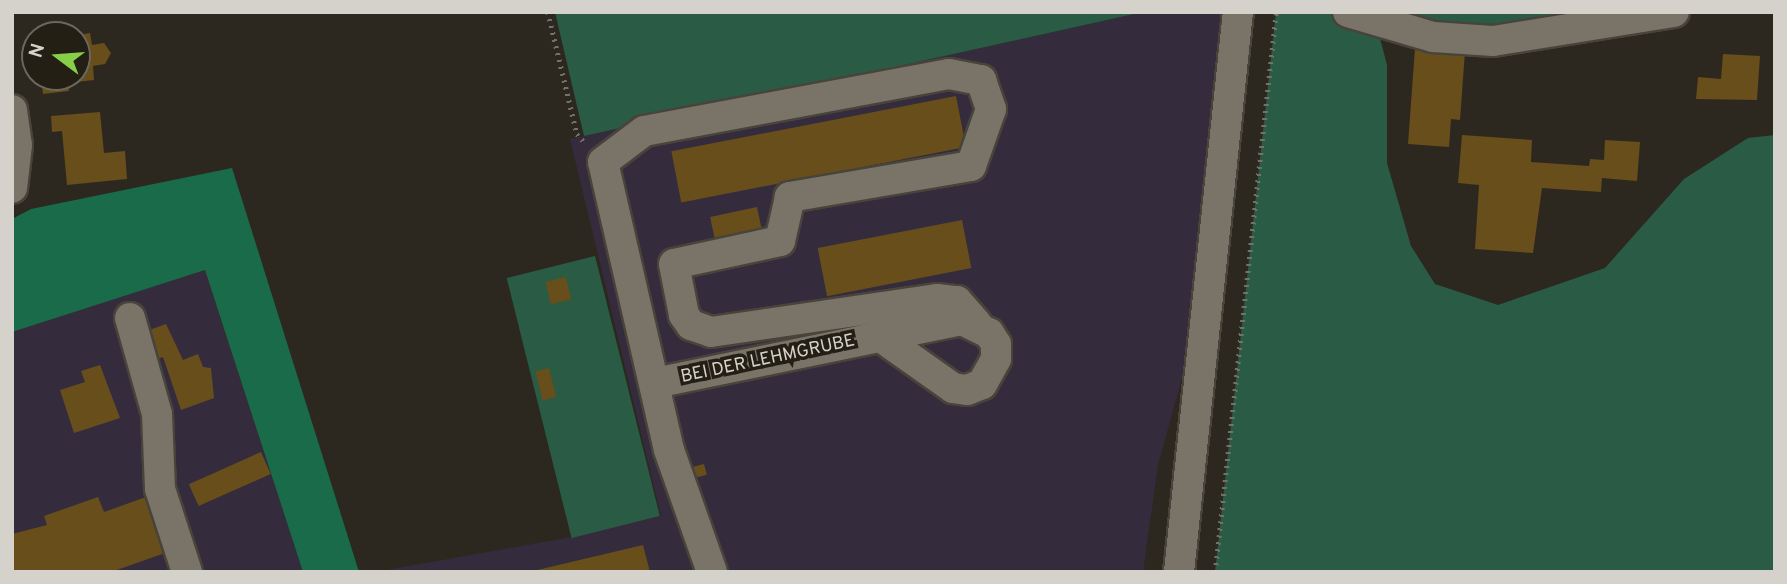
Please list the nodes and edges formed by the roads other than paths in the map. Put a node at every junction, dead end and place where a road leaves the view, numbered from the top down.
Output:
1 (1238, 12) edge
2 (1348, 12) edge
3 (1674, 12) edge
4 (12, 110) edge
5 (12, 188) edge
6 (130, 318) dead end
7 (977, 324) junction
8 (881, 337) junction
9 (655, 383) junction
10 (187, 572) edge
11 (712, 572) edge
12 (1179, 572) edge

1 - 12 street
2 - 3 street
4 - 5 street
6 - 10 street
7 - 8 street, BEI DER LEHMGRUBE
7 - 8 street, BEI DER LEHMGRUBE
7 - 9 street, BEI DER LEHMGRUBE
8 - 9 street, BEI DER LEHMGRUBE
9 - 11 street, BEI DER LEHMGRUBE

